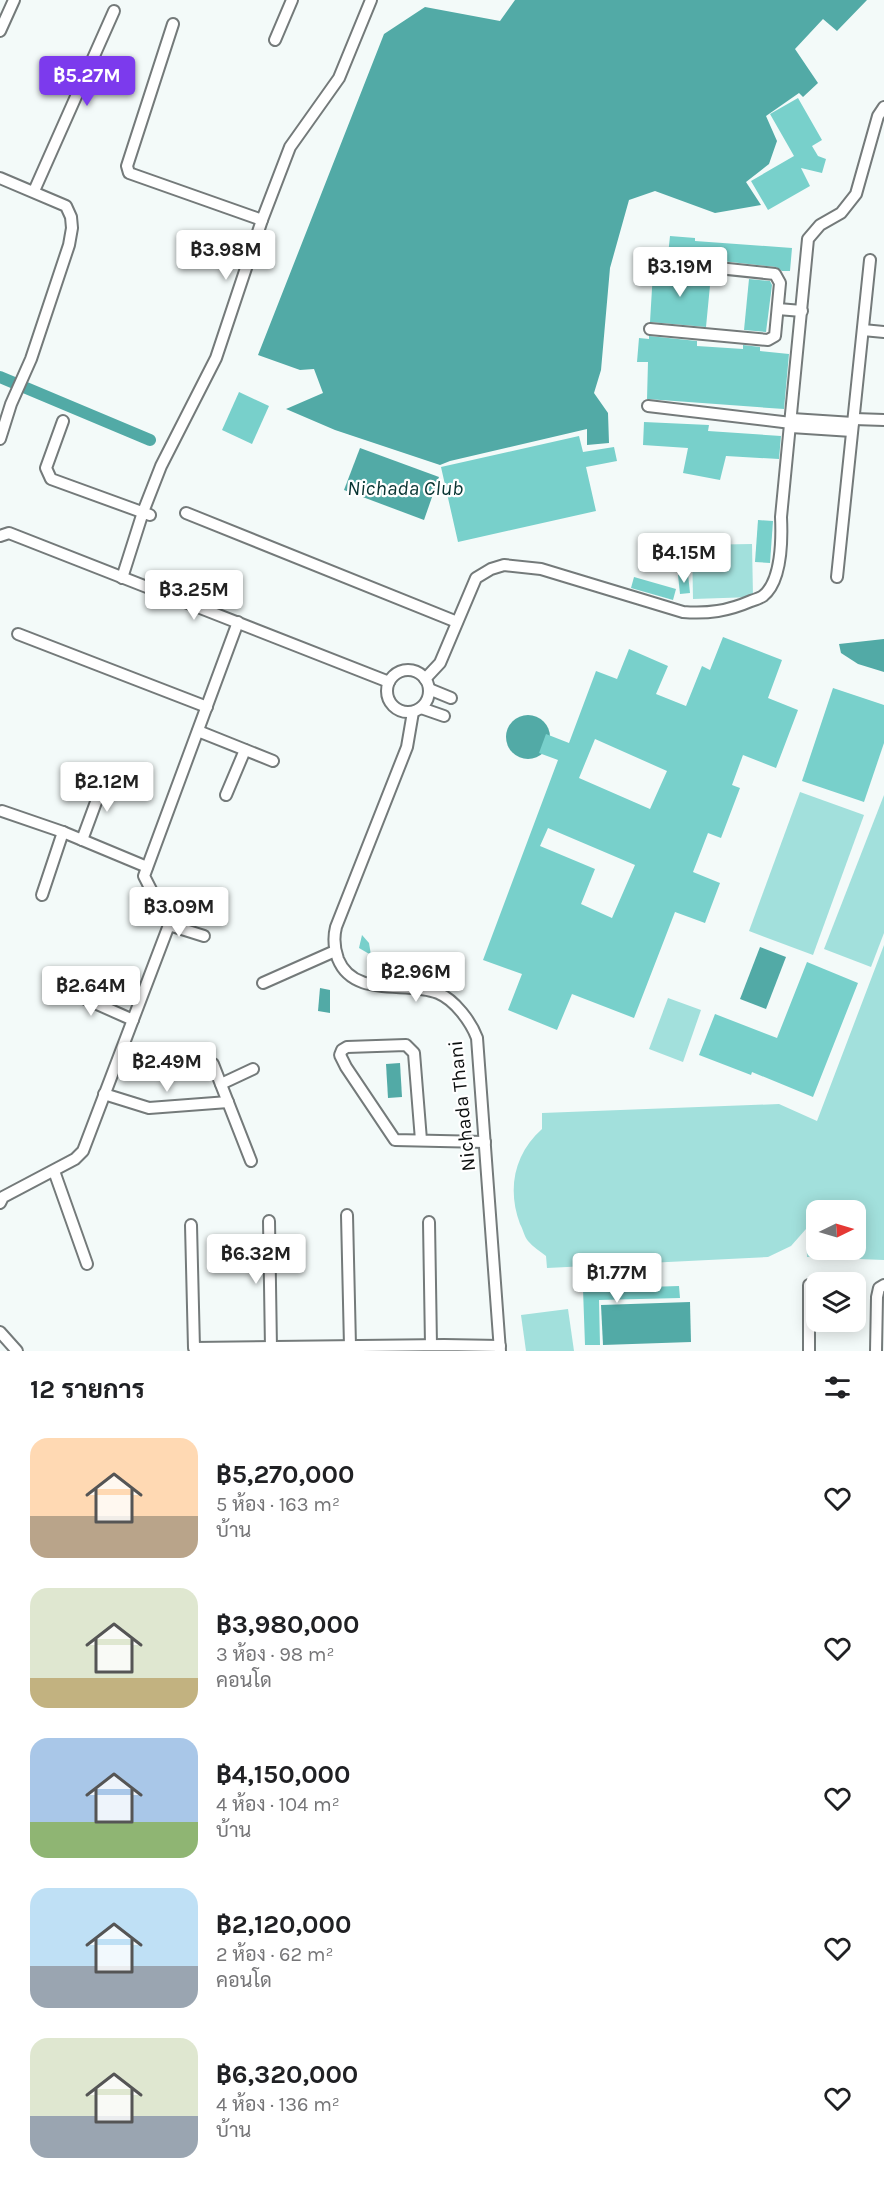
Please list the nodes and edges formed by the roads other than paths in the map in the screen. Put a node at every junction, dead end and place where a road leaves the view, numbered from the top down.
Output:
1 (14, 0) edge
2 (292, 0) edge
3 (371, 0) edge
4 (114, 11) dead end
5 (173, 24) dead end
6 (0, 31) edge
7 (275, 40) dead end
8 (884, 107) edge
9 (0, 178) edge
10 (34, 191) junction
11 (262, 220) junction
12 (870, 260) dead end
13 (661, 262) dead end
14 (778, 309) junction
15 (802, 311) junction
16 (650, 329) dead end
17 (863, 330) junction
18 (884, 332) edge
19 (648, 406) dead end
20 (884, 420) edge
21 (63, 421) dead end
22 (791, 423) junction
23 (853, 424) junction
24 (0, 439) edge
25 (186, 513) dead end
26 (146, 514) junction
27 (0, 536) edge
28 (837, 577) dead end
29 (122, 578) junction
30 (238, 622) junction
31 (456, 622) junction
32 (18, 634) dead end
33 (389, 682) junction
34 (427, 684) junction
35 (452, 698) dead end
36 (207, 707) junction
37 (417, 710) junction
38 (444, 716) dead end
39 (198, 731) junction
40 (245, 750) junction
41 (273, 761) dead end
42 (106, 776) dead end
43 (226, 795) dead end
44 (2, 811) dead end
45 (63, 832) junction
46 (82, 840) junction
47 (147, 867) junction
48 (42, 896) dead end
49 (169, 925) junction
50 (204, 936) dead end
51 (335, 951) junction
52 (263, 983) dead end
53 (61, 988) dead end
54 (133, 1020) junction
55 (213, 1064) dead end
56 (253, 1069) dead end
57 (221, 1084) junction
58 (104, 1094) junction
59 (228, 1102) junction
60 (421, 1140) junction
61 (485, 1142) junction
62 (250, 1161) dead end
63 (54, 1171) junction
64 (1, 1198) edge
65 (347, 1215) dead end
66 (269, 1221) dead end
67 (429, 1222) dead end
68 (191, 1225) dead end
69 (87, 1264) dead end
70 (884, 1285) edge
71 (0, 1332) edge
72 (809, 1332) edge
73 (431, 1345) junction
74 (350, 1346) junction
75 (271, 1348) junction
76 (444, 1348) edge
77 (500, 1349) edge
78 (17, 1351) edge
79 (809, 1351) edge
80 (876, 1351) edge

1 - 6 street
2 - 7 street
3 - 11 street
4 - 10 street
5 - 11 street
8 - 15 street
9 - 10 street
10 - 24 street
11 - 26 street
12 - 17 street
13 - 14 street
14 - 15 street
14 - 16 street
15 - 22 street
17 - 18 street
17 - 23 street
19 - 22 street
20 - 23 street
21 - 26 street
22 - 23 street
22 - 31 street
23 - 28 street
25 - 31 street
26 - 29 street
27 - 29 street
29 - 30 street
30 - 33 street
30 - 36 street
31 - 34 street
32 - 36 street
33 - 34 street
33 - 37 street
34 - 35 street
34 - 37 street
36 - 39 street
37 - 38 street
37 - 51 street
39 - 40 street
39 - 47 street
40 - 41 street
40 - 43 street
42 - 46 street
44 - 45 street
45 - 46 street
45 - 48 street
46 - 47 street
47 - 49 street
49 - 50 street
49 - 54 street
51 - 52 street
51 - 61 street, Nichada Thani
53 - 54 street
54 - 58 street
55 - 57 street
56 - 57 street
57 - 59 street
58 - 59 street
58 - 63 street
59 - 62 street
60 - 60 street
60 - 61 street
61 - 77 street, Nichada Thani
63 - 64 street
63 - 69 street
65 - 74 street
66 - 75 street
67 - 73 street
68 - 75 street
70 - 80 street
71 - 78 street
72 - 79 street
73 - 74 street
73 - 76 street
74 - 75 street
76 - 77 street

